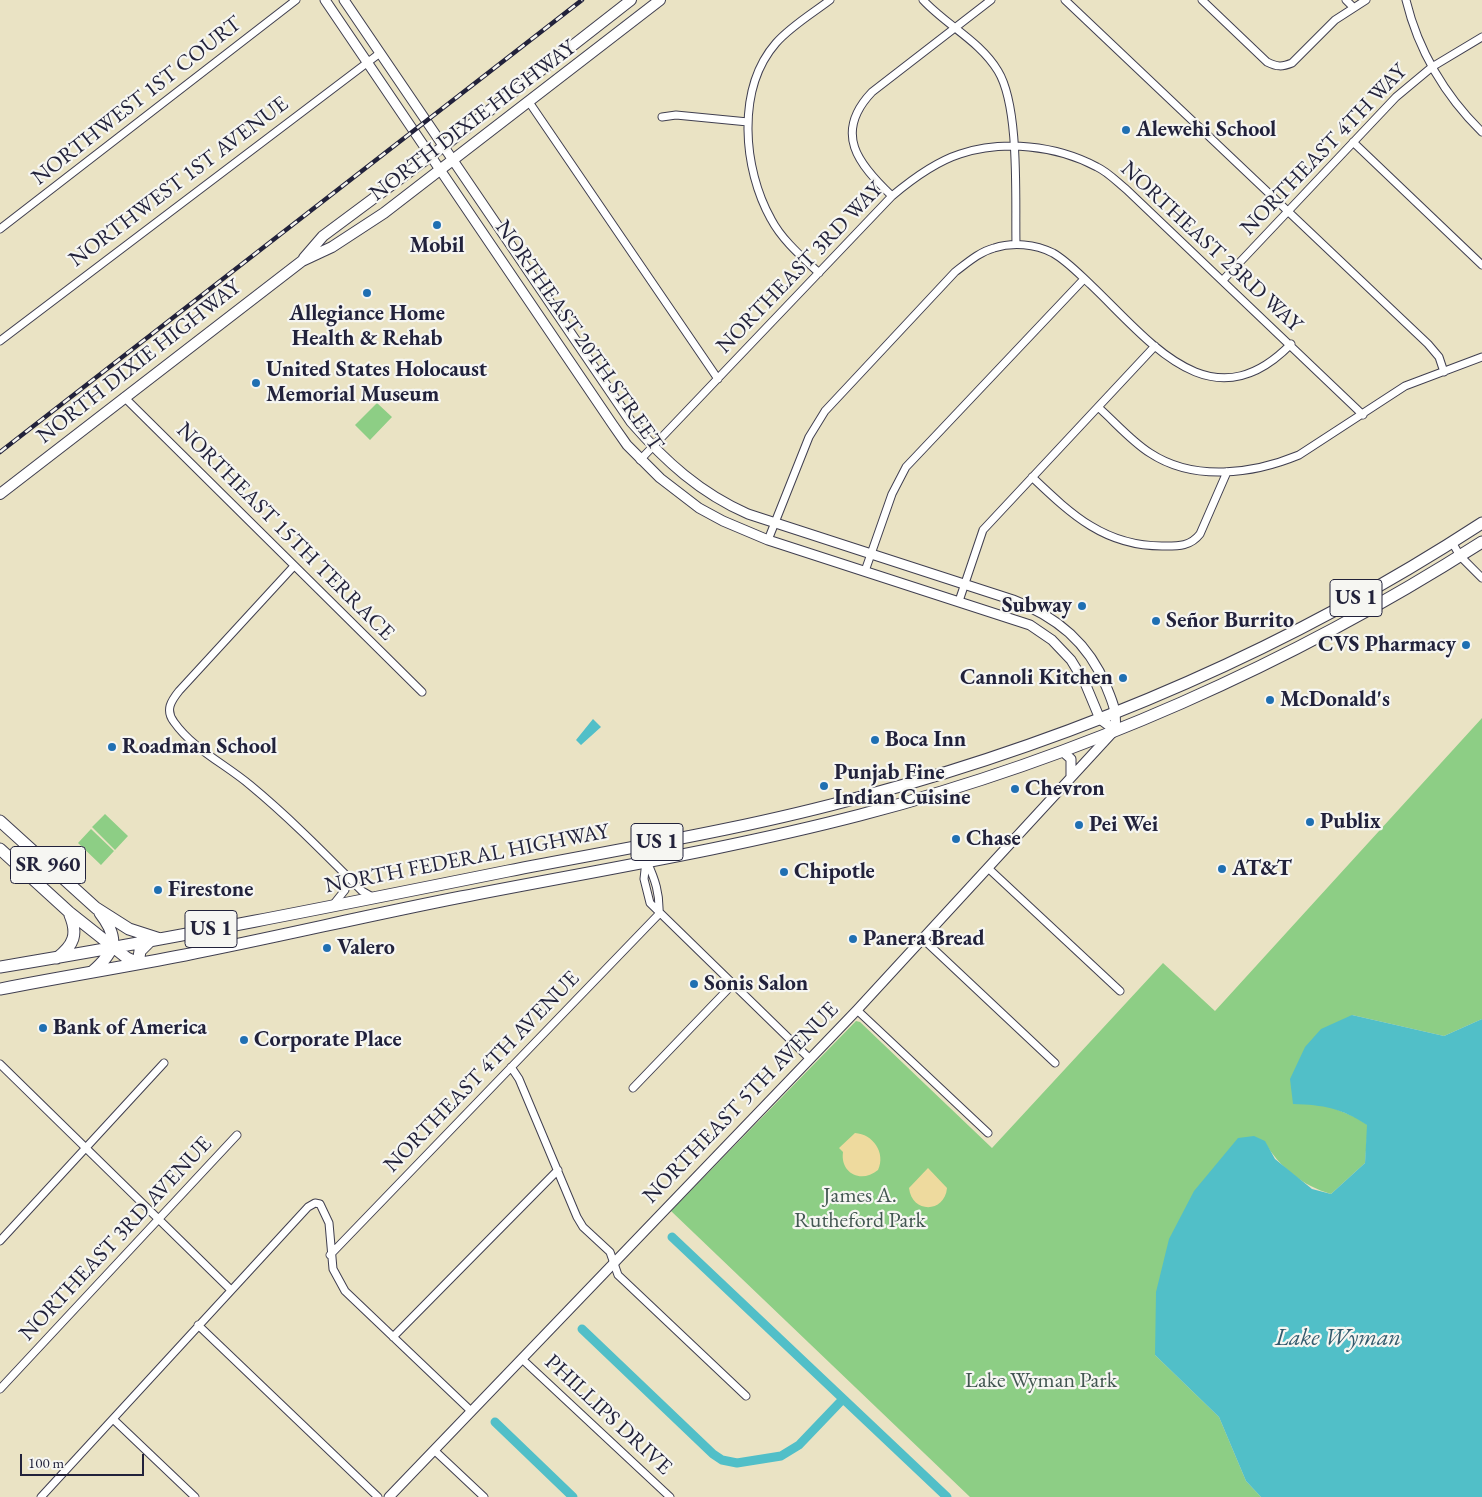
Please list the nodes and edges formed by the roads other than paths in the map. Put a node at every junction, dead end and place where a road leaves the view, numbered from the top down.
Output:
1 (296, 0) edge
2 (326, 0) edge
3 (344, 0) edge
4 (631, 0) edge
5 (660, 0) edge
6 (830, 0) edge
7 (923, 0) edge
8 (990, 0) edge
9 (1065, 0) edge
10 (1202, 0) edge
11 (1346, 0) edge
12 (1366, 0) edge
13 (1406, 0) edge
14 (647, 4) edge
15 (1353, 7) junction
16 (350, 9) junction
17 (955, 28) junction
18 (1482, 37) edge
19 (380, 53) junction
20 (367, 62) junction
21 (1432, 67) junction
22 (529, 102) junction
23 (662, 117) dead end
24 (748, 122) junction
25 (1482, 132) edge
26 (1353, 142) junction
27 (444, 146) junction
28 (1013, 146) junction
29 (431, 155) junction
30 (454, 160) junction
31 (440, 170) junction
32 (892, 196) junction
33 (1288, 211) junction
34 (0, 230) edge
35 (1016, 244) junction
36 (302, 261) junction
37 (1482, 265) edge
38 (530, 271) junction
39 (819, 273) junction
40 (1084, 279) junction
41 (1222, 280) junction
42 (516, 283) junction
43 (0, 341) edge
44 (1290, 344) junction
45 (1155, 346) junction
46 (1482, 358) edge
47 (1444, 372) junction
48 (718, 379) junction
49 (124, 397) junction
50 (1098, 407) junction
51 (1363, 414) junction
52 (653, 447) junction
53 (640, 460) junction
54 (1227, 472) junction
55 (1032, 477) junction
56 (0, 494) edge
57 (1482, 523) edge
58 (775, 524) junction
59 (768, 540) junction
60 (1452, 542) junction
61 (1482, 542) edge
62 (870, 554) junction
63 (1460, 556) junction
64 (1423, 560) junction
65 (294, 566) junction
66 (865, 571) junction
67 (1482, 578) edge
68 (1418, 582) junction
69 (964, 584) junction
70 (959, 601) junction
71 (1070, 633) junction
72 (1058, 646) junction
73 (422, 692) dead end
74 (1117, 713) junction
75 (1100, 719) junction
76 (1115, 730) junction
77 (1062, 751) junction
78 (949, 772) junction
79 (1071, 777) junction
80 (953, 788) junction
81 (881, 792) junction
82 (862, 815) junction
83 (771, 819) junction
84 (0, 821) edge
85 (774, 836) junction
86 (669, 839) junction
87 (641, 845) junction
88 (0, 849) edge
89 (646, 861) junction
90 (618, 866) junction
91 (988, 868) junction
92 (344, 873) junction
93 (374, 898) junction
94 (350, 902) junction
95 (333, 905) junction
96 (96, 908) junction
97 (69, 912) junction
98 (659, 914) junction
99 (337, 922) junction
100 (162, 939) junction
101 (923, 939) junction
102 (150, 942) junction
103 (113, 948) junction
104 (58, 958) junction
105 (138, 964) junction
106 (0, 967) edge
107 (92, 972) junction
108 (732, 985) junction
109 (0, 989) edge
110 (1120, 991) dead end
111 (857, 1010) junction
112 (810, 1060) junction
113 (1055, 1063) dead end
114 (0, 1064) edge
115 (164, 1064) dead end
116 (511, 1067) junction
117 (633, 1088) dead end
118 (988, 1133) dead end
119 (237, 1135) dead end
120 (85, 1149) junction
121 (558, 1170) junction
122 (158, 1219) junction
123 (0, 1241) edge
124 (330, 1255) junction
125 (614, 1263) junction
126 (231, 1290) junction
127 (198, 1325) junction
128 (393, 1337) junction
129 (522, 1359) junction
130 (0, 1389) edge
131 (746, 1396) dead end
132 (471, 1411) junction
133 (112, 1419) junction
134 (434, 1450) junction
135 (45, 1495) edge
136 (194, 1497) edge
137 (378, 1497) edge
138 (389, 1497) edge
139 (484, 1497) edge
140 (670, 1497) edge

1 - 34 street, NORTHWEST 1ST COURT
2 - 16 street
2 - 20 street, NORTHEAST 20TH STREET
3 - 16 street, NORTHEAST 20TH STREET
4 - 27 main road, NORTH DIXIE HIGHWAY
5 - 14 main road, NORTH DIXIE HIGHWAY
6 - 24 street
7 - 17 street
8 - 17 street
9 - 33 street
10 - 15 street
11 - 15 street
12 - 15 street
13 - 21 street
14 - 22 main road, NORTH DIXIE HIGHWAY
16 - 19 street, NORTHEAST 20TH STREET
17 - 28 street
17 - 32 street
18 - 21 street, NORTHEAST 4TH WAY
19 - 20 street, NORTHWEST 1ST AVENUE
19 - 27 street, NORTHEAST 20TH STREET
20 - 29 street, NORTHEAST 20TH STREET
20 - 43 street, NORTHWEST 1ST AVENUE
21 - 25 street
21 - 26 street, NORTHEAST 4TH WAY
22 - 30 main road, NORTH DIXIE HIGHWAY
22 - 48 street
23 - 24 street
24 - 39 street
26 - 33 street, NORTHEAST 4TH WAY
26 - 37 street
27 - 29 main road, NORTH DIXIE HIGHWAY
27 - 30 street, NORTHEAST 20TH STREET
28 - 32 street, NORTHEAST 3RD WAY
28 - 35 street
28 - 41 street, NORTHEAST 23RD WAY
29 - 31 street, NORTHEAST 20TH STREET
29 - 36 main road, NORTH DIXIE HIGHWAY
30 - 31 main road, NORTH DIXIE HIGHWAY
30 - 38 street, NORTHEAST 20TH STREET
31 - 36 main road, NORTH DIXIE HIGHWAY
31 - 42 street, NORTHEAST 20TH STREET
32 - 39 street, NORTHEAST 3RD WAY
33 - 41 street, NORTHEAST 4TH WAY
33 - 47 street
35 - 40 street
35 - 58 street
36 - 49 main road, NORTH DIXIE HIGHWAY
38 - 42 street
38 - 52 street, NORTHEAST 20TH STREET
39 - 48 street, NORTHEAST 3RD WAY
40 - 45 street
40 - 62 street
41 - 44 street, NORTHEAST 23RD WAY
42 - 53 street, NORTHEAST 20TH STREET
44 - 45 street
44 - 51 street, NORTHEAST 23RD WAY
45 - 50 street
46 - 47 street
47 - 51 street
48 - 52 street, NORTHEAST 3RD WAY
49 - 56 main road, NORTH DIXIE HIGHWAY
49 - 65 street, NORTHEAST 15TH TERRACE
50 - 54 street
50 - 55 street
51 - 54 street
52 - 53 street, NORTHEAST 3RD WAY
52 - 58 street, NORTHEAST 20TH STREET
53 - 59 street, NORTHEAST 20TH STREET
54 - 55 street
55 - 69 street
57 - 60 main road, NORTH FEDERAL HIGHWAY / US 1
58 - 59 street
58 - 62 street, NORTHEAST 20TH STREET
59 - 66 street, NORTHEAST 20TH STREET
60 - 63 street
60 - 64 main road, NORTH FEDERAL HIGHWAY / US 1
61 - 63 main road, NORTH FEDERAL HIGHWAY / US 1
62 - 66 street
62 - 69 street, NORTHEAST 20TH STREET
63 - 67 street
63 - 68 main road, NORTH FEDERAL HIGHWAY / US 1
64 - 68 main road
64 - 74 main road, NORTH FEDERAL HIGHWAY / US 1
65 - 73 street, NORTHEAST 15TH TERRACE
65 - 92 street
66 - 70 street, NORTHEAST 20TH STREET
68 - 76 main road, NORTH FEDERAL HIGHWAY / US 1
69 - 70 street
69 - 71 street, NORTHEAST 20TH STREET
70 - 72 street, NORTHEAST 20TH STREET
71 - 72 street
71 - 74 street, NORTHEAST 20TH STREET
72 - 75 street, NORTHEAST 20TH STREET
74 - 75 main road, NORTH FEDERAL HIGHWAY / US 1
74 - 76 street, NORTHEAST 20TH STREET
75 - 76 street
75 - 78 main road, NORTH FEDERAL HIGHWAY / US 1
76 - 77 main road, NORTH FEDERAL HIGHWAY / US 1
76 - 79 street, NORTHEAST 5TH AVENUE
77 - 79 street
77 - 80 main road, NORTH FEDERAL HIGHWAY / US 1
78 - 80 main road
78 - 81 main road, NORTH FEDERAL HIGHWAY / US 1
79 - 91 street, NORTHEAST 5TH AVENUE
80 - 82 main road, NORTH FEDERAL HIGHWAY / US 1
81 - 82 main road
81 - 83 main road, NORTH FEDERAL HIGHWAY / US 1
82 - 85 main road, NORTH FEDERAL HIGHWAY / US 1
83 - 85 street
83 - 86 main road, NORTH FEDERAL HIGHWAY / US 1
84 - 96 main road, SR 960
85 - 89 main road, NORTH FEDERAL HIGHWAY / US 1
86 - 87 main road, NORTH FEDERAL HIGHWAY / US 1
86 - 89 main road
87 - 90 main road
87 - 93 main road, NORTH FEDERAL HIGHWAY / US 1
88 - 97 main road
89 - 90 main road, NORTH FEDERAL HIGHWAY / US 1
89 - 98 street
89 - 98 street
90 - 99 main road, NORTH FEDERAL HIGHWAY / US 1
91 - 101 street, NORTHEAST 5TH AVENUE
91 - 110 street
92 - 93 street
92 - 95 street
93 - 94 main road, NORTH FEDERAL HIGHWAY / US 1
94 - 95 main road, NORTH FEDERAL HIGHWAY / US 1
94 - 99 main road
95 - 100 main road, NORTH FEDERAL HIGHWAY / US 1
96 - 100 main road, SR 960
96 - 103 main road
97 - 103 main road
97 - 104 main road
98 - 108 street
98 - 116 street, NORTHEAST 4TH AVENUE
99 - 105 main road, NORTH FEDERAL HIGHWAY / US 1
100 - 102 main road, NORTH FEDERAL HIGHWAY / US 1
101 - 111 street, NORTHEAST 5TH AVENUE
101 - 113 street
102 - 103 main road, NORTH FEDERAL HIGHWAY / US 1
102 - 105 main road
103 - 104 main road, NORTH FEDERAL HIGHWAY / US 1
103 - 105 main road
103 - 107 main road
104 - 106 main road, US 1
105 - 107 main road, US 1
107 - 109 main road, US 1
108 - 112 street
108 - 117 street
111 - 112 street, NORTHEAST 5TH AVENUE
111 - 118 street
112 - 125 street, NORTHEAST 5TH AVENUE
114 - 120 street
115 - 120 street
116 - 121 street
116 - 124 street, NORTHEAST 4TH AVENUE
119 - 122 street, NORTHEAST 3RD AVENUE
120 - 122 street
120 - 123 street
121 - 125 street
121 - 128 street
122 - 126 street
122 - 130 street, NORTHEAST 3RD AVENUE
124 - 126 street
124 - 128 street
125 - 129 street, NORTHEAST 5TH AVENUE
125 - 131 street
126 - 127 street
127 - 133 street
127 - 137 street
128 - 132 street
129 - 132 street, NORTHEAST 5TH AVENUE
129 - 140 street, PHILLIPS DRIVE
132 - 134 street, NORTHEAST 5TH AVENUE
133 - 135 street
133 - 136 street
134 - 138 street, NORTHEAST 5TH AVENUE
134 - 139 street

